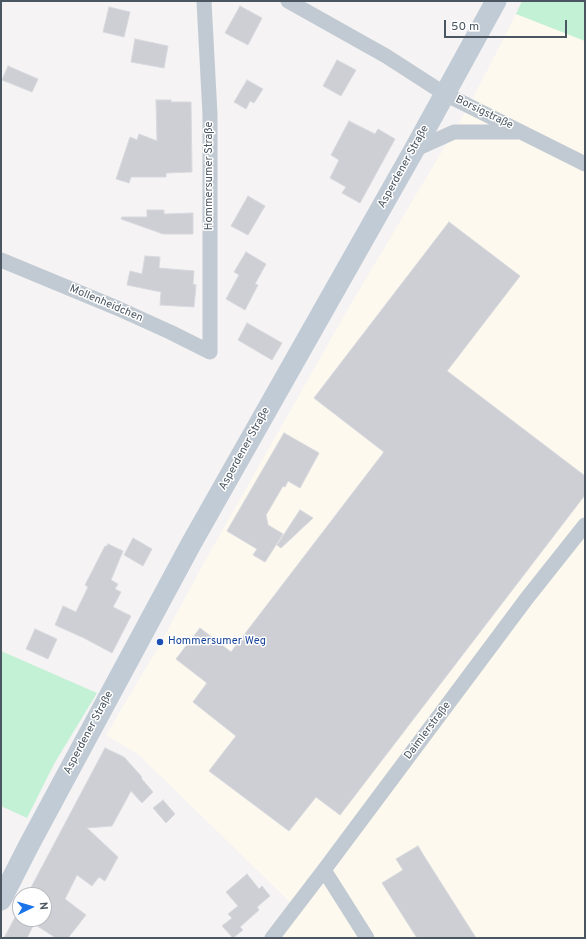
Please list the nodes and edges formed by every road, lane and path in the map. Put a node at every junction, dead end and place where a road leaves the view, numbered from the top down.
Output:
1 (204, 1) edge
2 (288, 1) edge
3 (496, 1) edge
4 (445, 94) junction
5 (524, 132) junction
6 (414, 150) junction
7 (585, 164) edge
8 (1, 260) edge
9 (210, 352) joint
10 (585, 525) edge
11 (324, 870) junction
12 (1, 900) edge
13 (272, 938) edge
14 (367, 938) edge

1 - 9 street, Hommersumer Straße
2 - 4 street
3 - 4 main road, Asperdener Straße
4 - 5 street, Borsigstraße
4 - 6 main road, Asperdener Straße
5 - 6 street, Borsigstraße
5 - 7 street, Borsigstraße
6 - 12 main road, Asperdener Straße
8 - 9 street, Mollenheidchen
10 - 11 street, Daimlerstraße
11 - 13 street, Daimlerstraße
11 - 14 street

